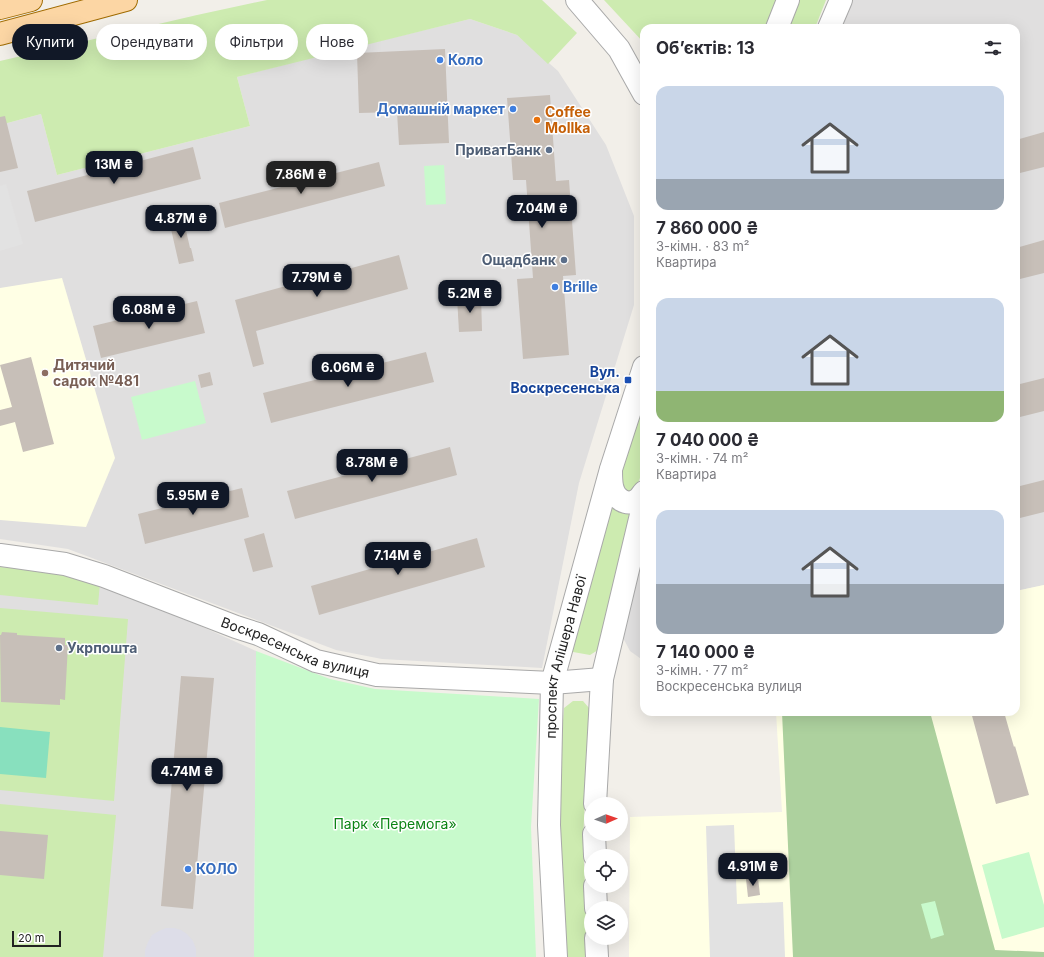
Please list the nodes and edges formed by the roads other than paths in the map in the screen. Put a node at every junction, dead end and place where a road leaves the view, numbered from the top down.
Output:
1 (31, 0) edge
2 (126, 0) edge
3 (577, 0) edge
4 (788, 0) edge
5 (841, 0) edge
6 (0, 8) edge
7 (779, 24) edge
8 (831, 24) edge
9 (0, 34) edge
10 (640, 86) edge
11 (640, 379) edge
12 (611, 469) junction
13 (640, 497) edge
14 (640, 519) edge
15 (0, 555) edge
16 (602, 679) junction
17 (552, 683) junction
18 (595, 797) edge
19 (596, 945) edge
20 (556, 957) edge
21 (597, 957) edge

1 - 6 main road
2 - 9 main road
3 - 10 street
4 - 7 street
5 - 8 street
11 - 12 street, проспект Алішера Навої
12 - 13 street
12 - 17 street, проспект Алішера Навої
14 - 16 street
15 - 17 street, Воскресенська вулиця
16 - 17 street, Воскресенська вулиця
16 - 18 street
17 - 20 street, проспект Алішера Навої
19 - 21 street

